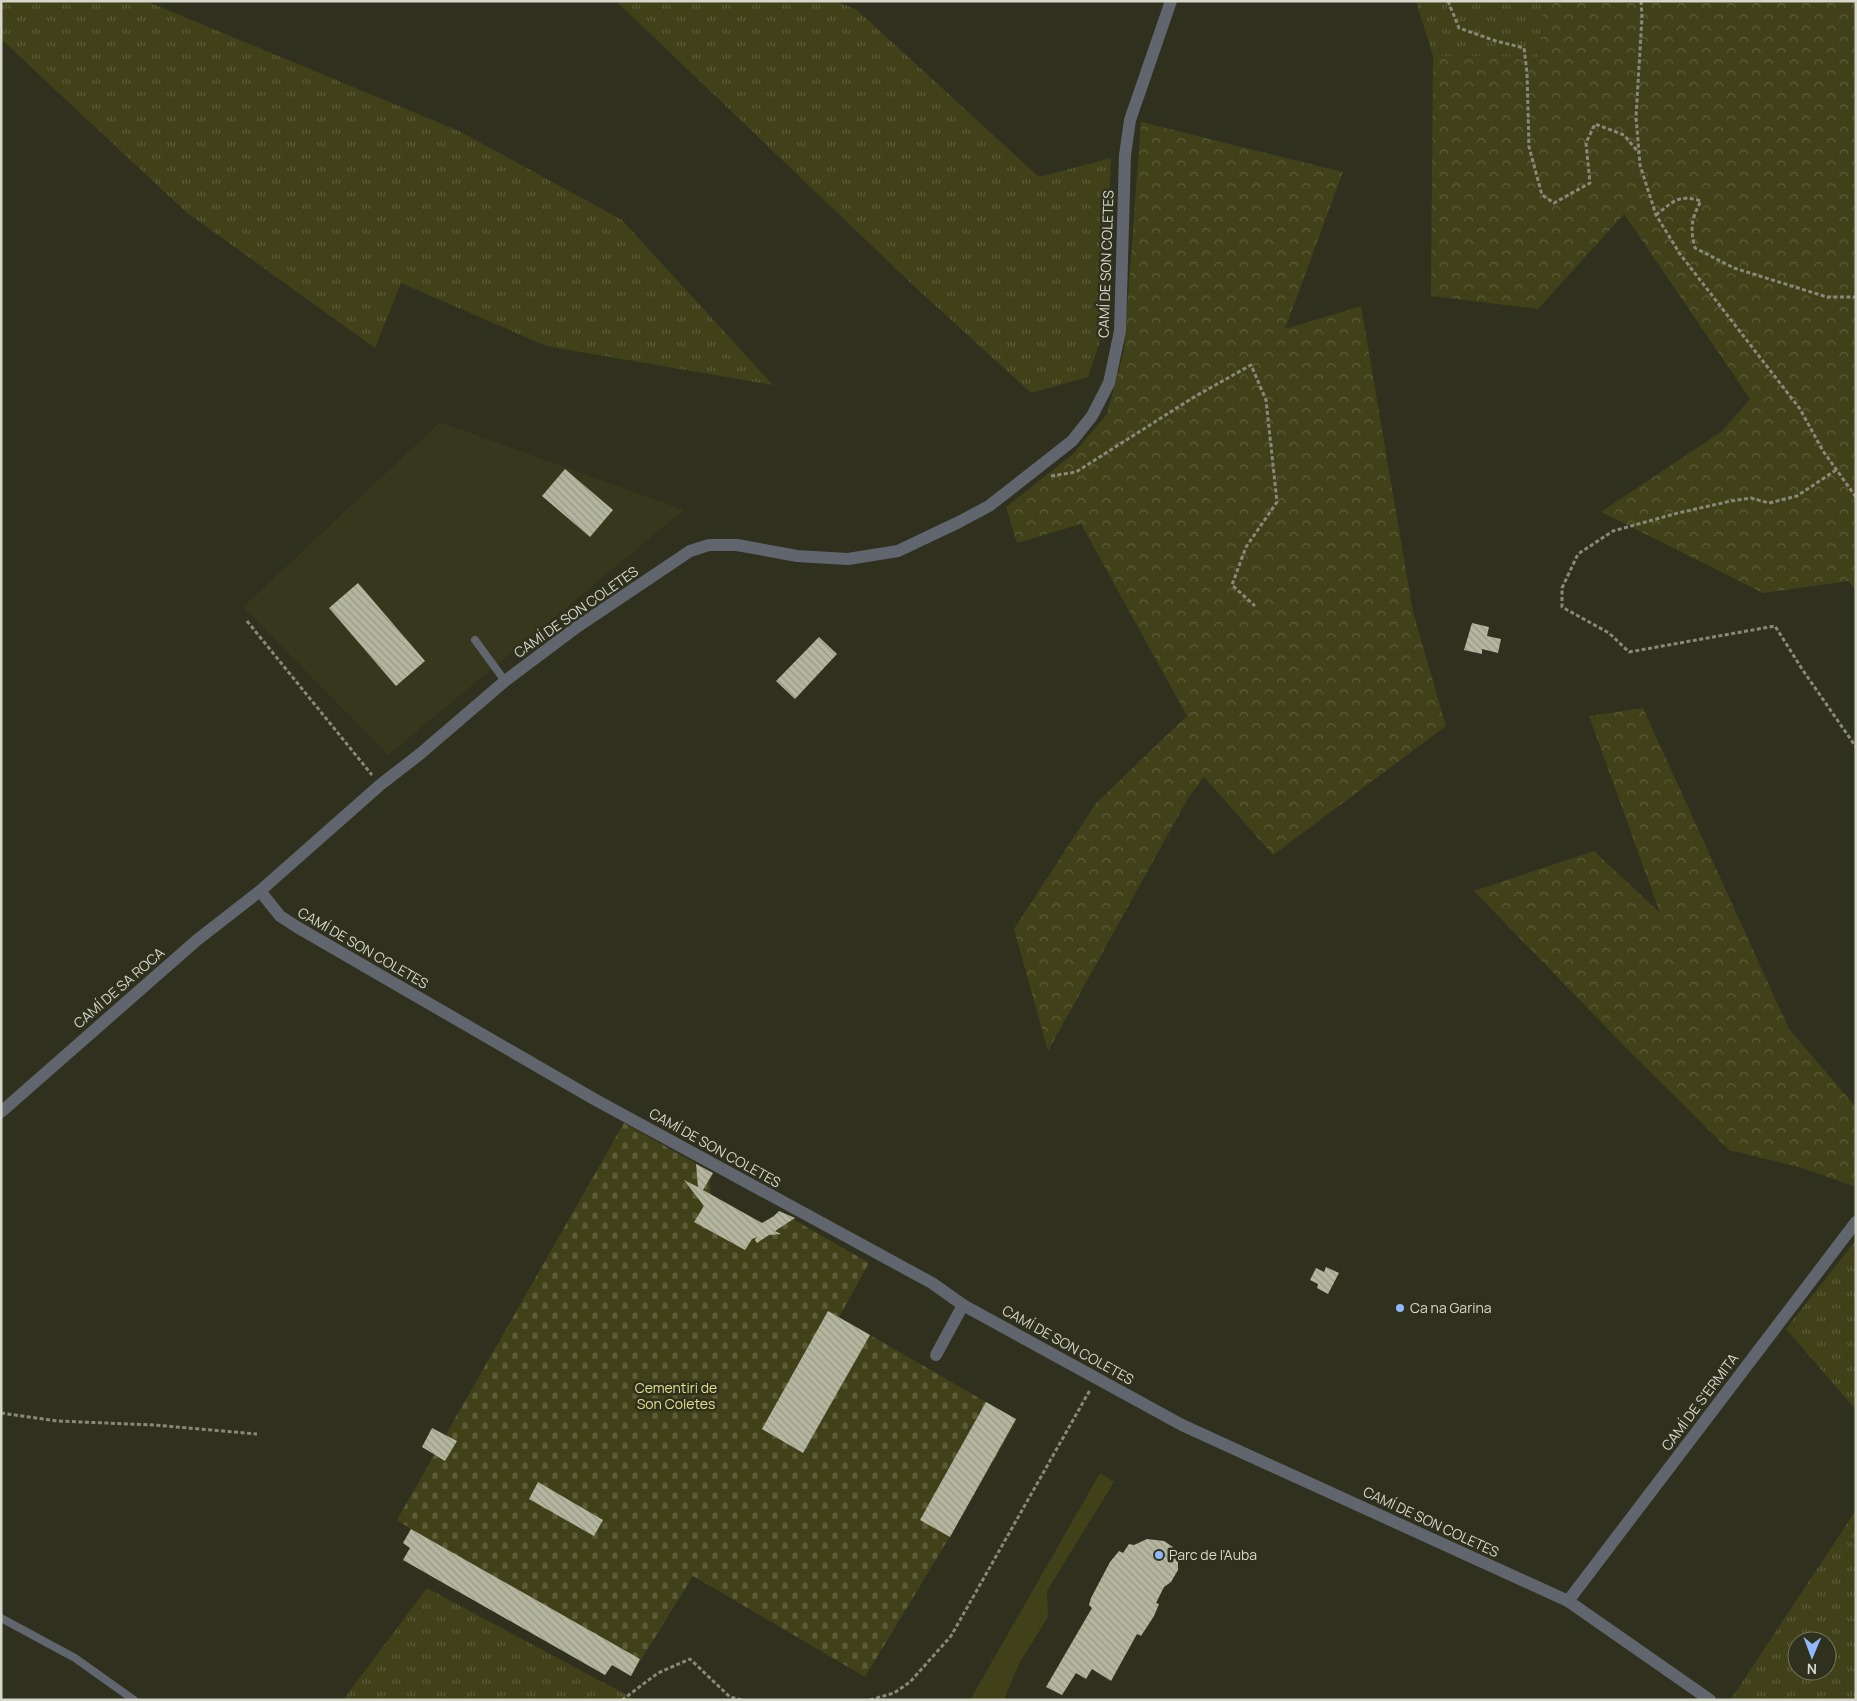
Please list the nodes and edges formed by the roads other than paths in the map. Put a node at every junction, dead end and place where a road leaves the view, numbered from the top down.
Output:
1 (1171, 1) edge
2 (474, 640) dead end
3 (505, 681) junction
4 (260, 891) junction
5 (1, 1112) edge
6 (1856, 1222) edge
7 (963, 1305) junction
8 (936, 1355) dead end
9 (1568, 1601) junction
10 (1, 1618) edge
11 (134, 1700) edge
12 (1710, 1700) edge

1 - 3 street, CAMÍ DE SON COLETES
2 - 3 lane
3 - 4 street, CAMÍ DE SON COLETES
4 - 5 street, CAMÍ DE SA ROCA
4 - 7 street, CAMÍ DE SON COLETES
6 - 9 street, CAMÍ DE S'ERMITA
7 - 8 street
7 - 9 street, CAMÍ DE SON COLETES
9 - 12 street, CAMÍ DE SON COLETES
10 - 11 lane

